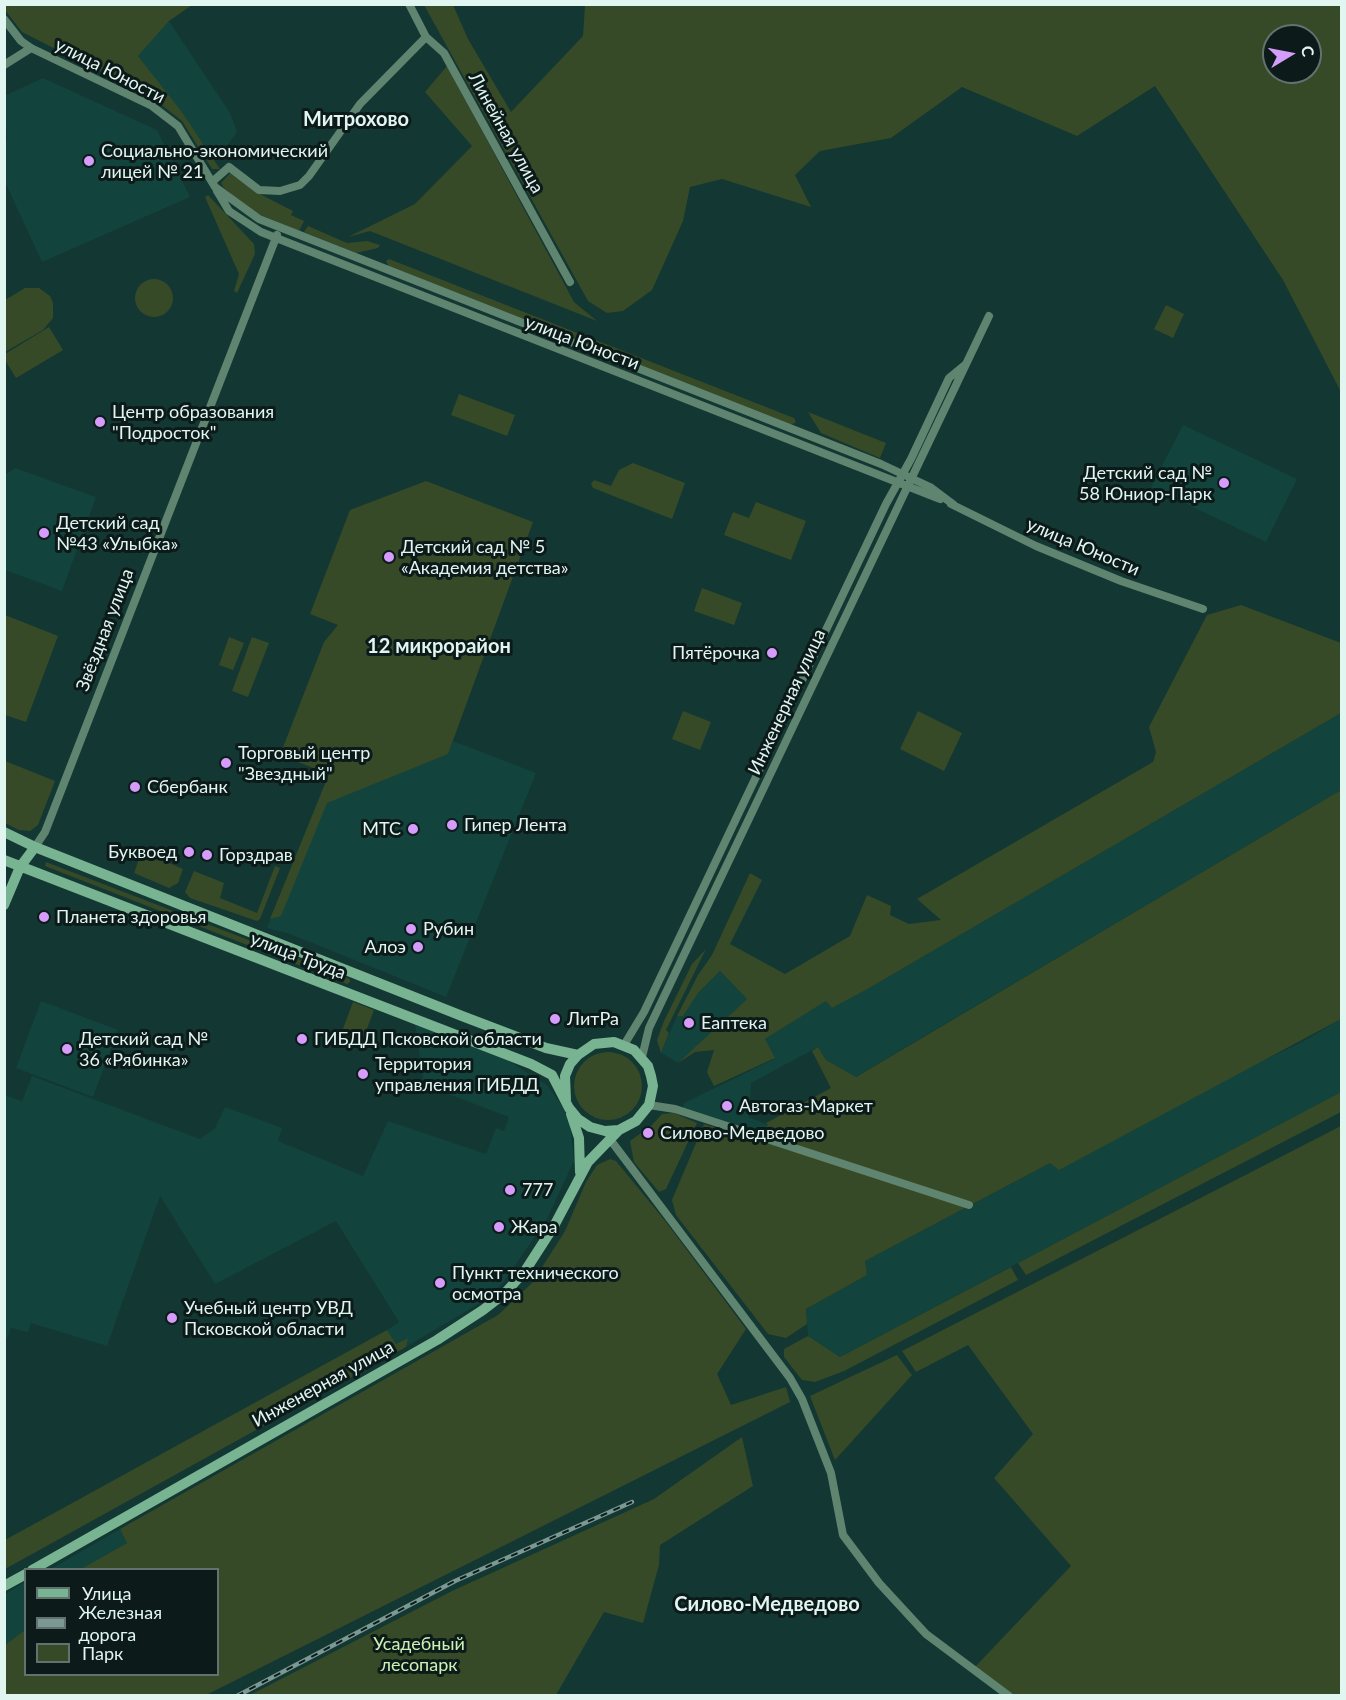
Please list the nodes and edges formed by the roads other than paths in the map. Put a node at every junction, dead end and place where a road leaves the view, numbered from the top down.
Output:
1 (409, 4) edge
2 (4, 19) edge
3 (426, 36) junction
4 (31, 48) junction
5 (4, 65) edge
6 (214, 184) junction
7 (280, 228) junction
8 (275, 238) junction
9 (570, 282) dead end
10 (990, 316) dead end
11 (968, 363) junction
12 (903, 474) junction
13 (898, 482) junction
14 (910, 482) junction
15 (1203, 609) dead end
16 (4, 832) edge
17 (35, 847) junction
18 (4, 860) edge
19 (20, 867) junction
20 (4, 905) edge
21 (624, 1045) junction
22 (578, 1055) junction
23 (642, 1057) junction
24 (568, 1104) junction
25 (649, 1105) junction
26 (619, 1130) junction
27 (609, 1138) junction
28 (579, 1175) junction
29 (969, 1206) dead end
30 (34, 1568) edge
31 (24, 1575) edge
32 (4, 1586) edge
33 (1009, 1695) edge

1 - 3 street, Линейная улица
2 - 4 street, улица Юности
3 - 6 street
3 - 9 street, Линейная улица
4 - 5 street
4 - 6 street, улица Юности
6 - 7 street, улица Юности
6 - 8 street, улица Юности
7 - 8 street, Звёздная улица
7 - 12 street, улица Юности
8 - 13 street, улица Юности
8 - 17 street, Звёздная улица
10 - 11 street, Инженерная улица
11 - 12 street, Инженерная улица
11 - 14 street, Инженерная улица
12 - 13 street, Инженерная улица
12 - 14 street, улица Юности
13 - 14 street, улица Юности
13 - 21 street, Инженерная улица
14 - 15 street, улица Юности
14 - 23 street, Инженерная улица
16 - 17 main road, улица Труда
17 - 19 main road, Звёздная улица
17 - 22 main road, улица Труда
18 - 19 main road, улица Труда
19 - 20 main road, Звёздная улица
19 - 24 main road, улица Труда
21 - 22 main road
21 - 23 main road
22 - 24 main road, Инженерная улица
23 - 25 main road
24 - 26 main road
24 - 28 main road, Инженерная улица
25 - 26 main road, Инженерная улица
25 - 29 street
26 - 27 main road, Инженерная улица
27 - 28 main road, Инженерная улица
27 - 33 street
28 - 30 main road, Инженерная улица
31 - 32 main road

